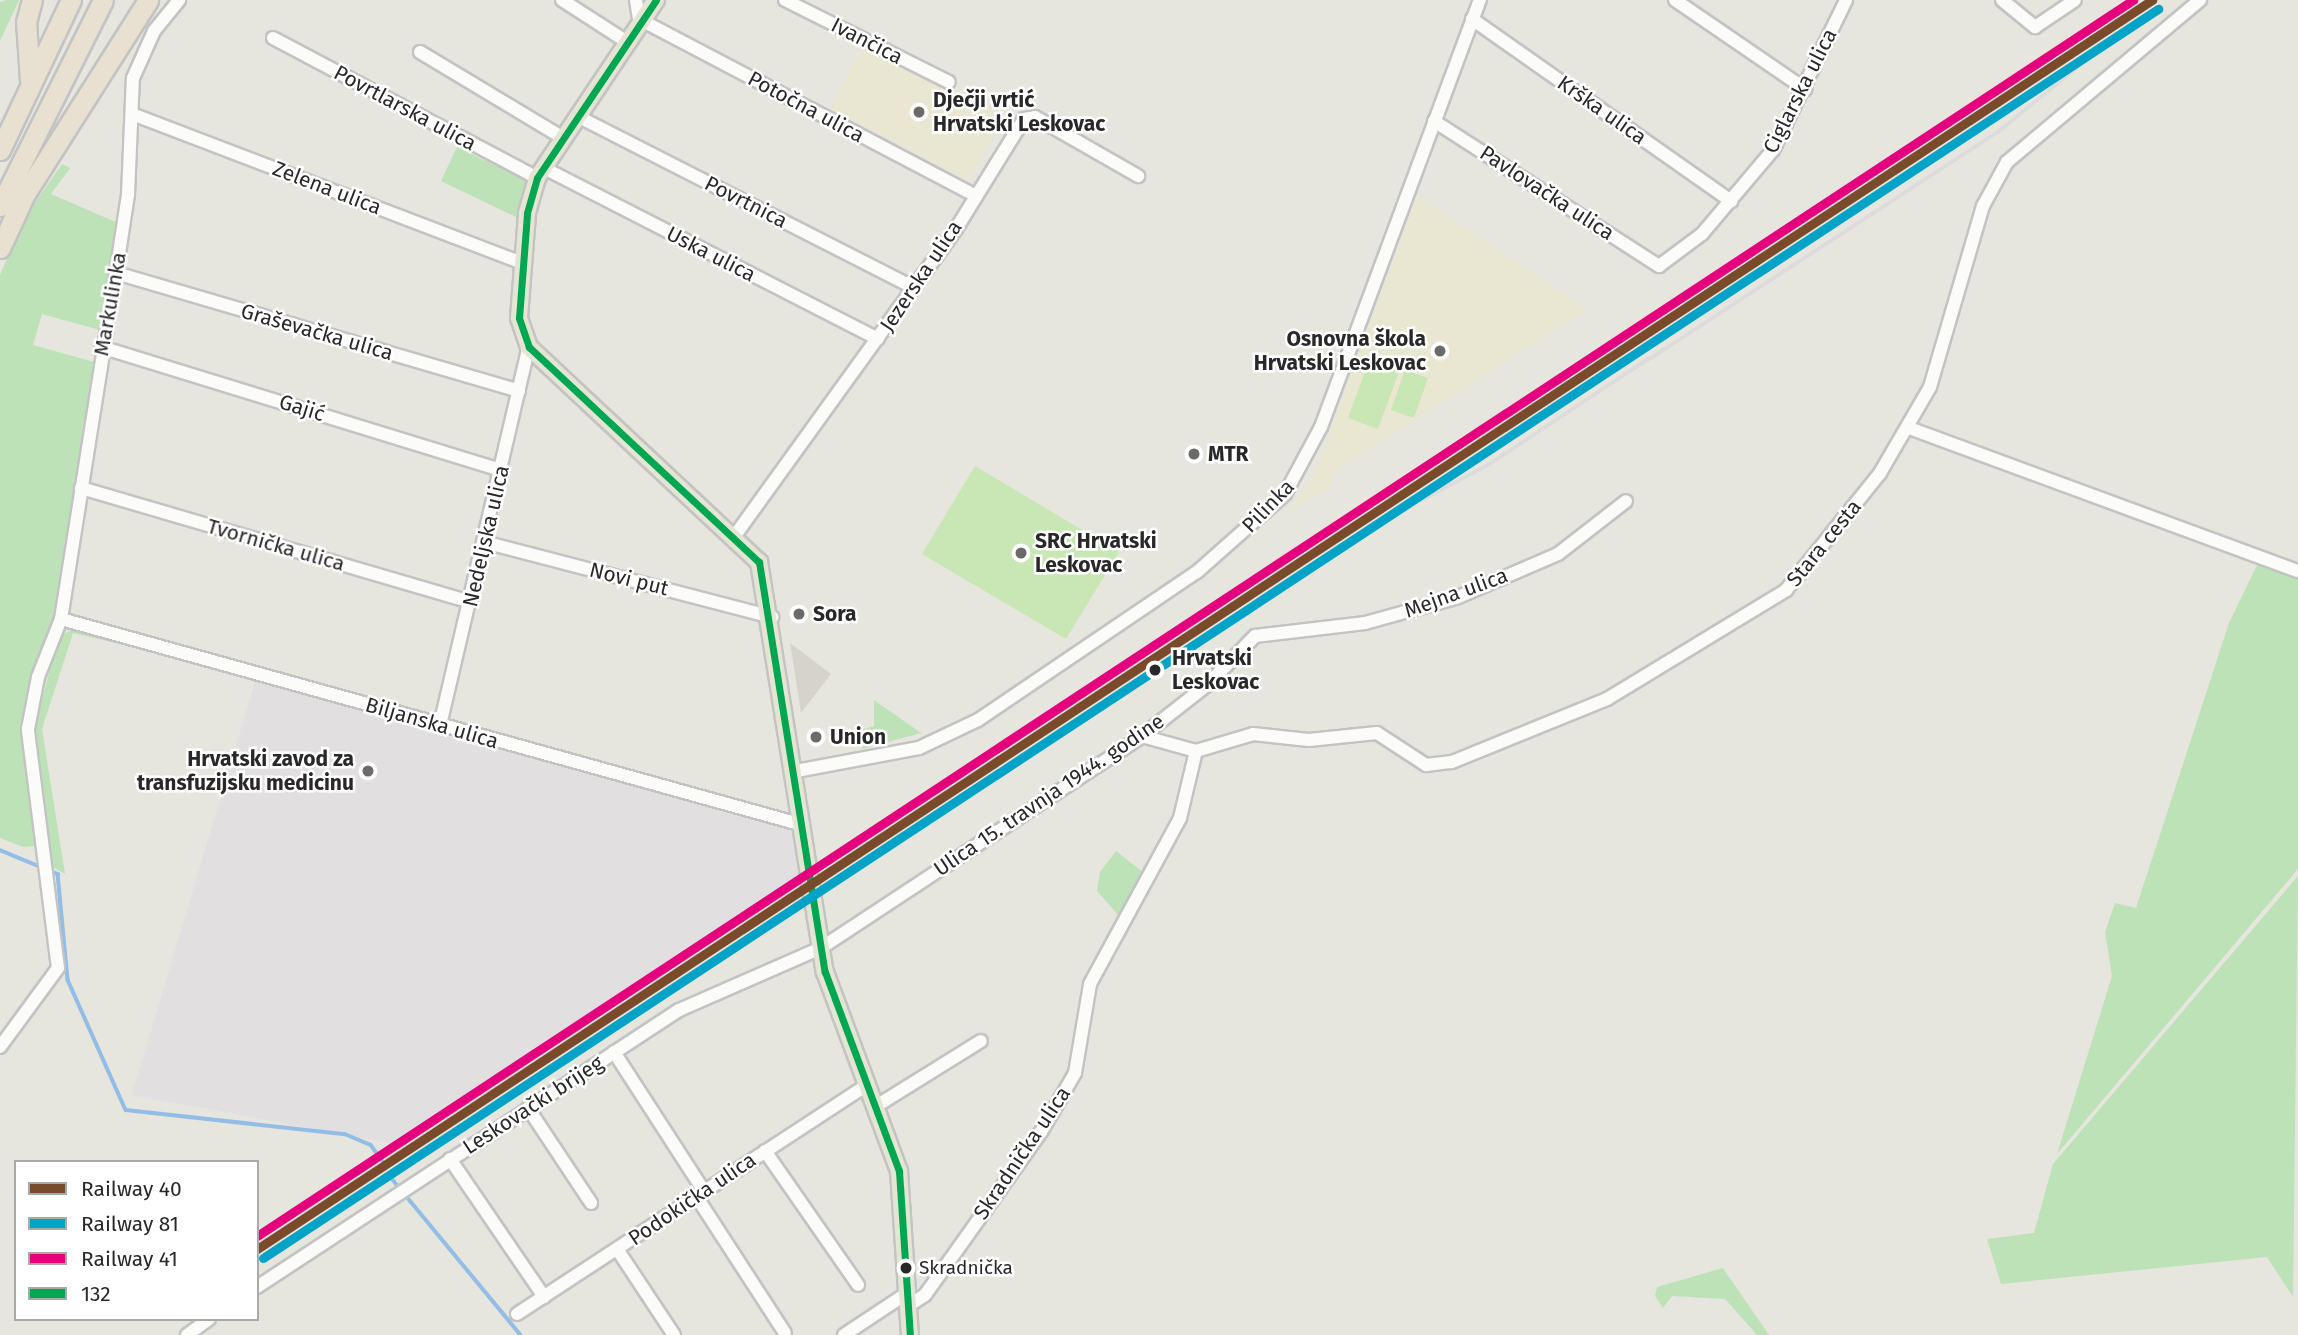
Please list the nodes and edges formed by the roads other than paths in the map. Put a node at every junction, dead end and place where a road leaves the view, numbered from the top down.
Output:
1 (32, 0) edge
2 (71, 0) edge
3 (103, 0) edge
4 (148, 0) edge
5 (178, 0) edge
6 (562, 0) edge
7 (636, 0) edge
8 (656, 0) edge
9 (785, 0) edge
10 (1480, 0) edge
11 (1675, 0) edge
12 (1846, 0) edge
13 (2002, 0) edge
14 (2076, 0) edge
15 (2200, 0) edge
16 (639, 19) junction
17 (1472, 19) junction
18 (273, 38) dead end
19 (624, 40) junction
20 (420, 52) dead end
21 (30, 82) junction
22 (949, 82) dead end
23 (1805, 89) junction
24 (132, 114) junction
25 (577, 116) junction
26 (1434, 121) junction
27 (563, 138) junction
28 (0, 150) edge
29 (541, 173) junction
30 (1138, 177) dead end
31 (972, 194) junction
32 (1731, 201) junction
33 (0, 206) edge
34 (0, 248) edge
35 (522, 263) junction
36 (1658, 265) joint
37 (116, 273) junction
38 (914, 289) junction
39 (878, 339) junction
40 (101, 347) junction
41 (529, 347) junction
42 (519, 391) junction
43 (1909, 428) junction
44 (502, 470) junction
45 (82, 488) junction
46 (1626, 501) dead end
47 (737, 534) junction
48 (484, 542) junction
49 (2298, 571) edge
50 (471, 602) junction
51 (772, 617) junction
52 (61, 619) junction
53 (1266, 631) joint
54 (440, 725) junction
55 (1142, 736) junction
56 (1196, 751) junction
57 (796, 771) junction
58 (803, 825) junction
59 (821, 948) junction
60 (981, 1041) dead end
61 (0, 1047) edge
62 (614, 1052) junction
63 (868, 1084) junction
64 (878, 1105) junction
65 (528, 1108) junction
66 (765, 1151) junction
67 (450, 1159) junction
68 (700, 1193) junction
69 (591, 1203) dead end
70 (617, 1249) junction
71 (858, 1285) dead end
72 (259, 1286) edge
73 (544, 1297) junction
74 (907, 1300) junction
75 (517, 1314) dead end
76 (206, 1321) edge
77 (785, 1333) edge
78 (187, 1335) edge
79 (674, 1335) edge
80 (844, 1335) edge
81 (910, 1335) edge

1 - 21 highway
2 - 21 highway
3 - 33 highway
4 - 34 highway
5 - 24 street, Markulinka
6 - 19 street
7 - 16 street
8 - 16 main road
9 - 22 street, Ivančica
10 - 17 street, Pilinka
11 - 23 street
12 - 23 street, Ciglarska ulica
13 - 14 street
15 - 43 street, Stara cesta
16 - 19 main road
16 - 31 street, Potočna ulica
17 - 26 street, Pilinka
17 - 32 street, Krška ulica
18 - 29 street, Povrtlarska ulica
19 - 25 main road
20 - 27 street
21 - 28 highway
23 - 32 street, Ciglarska ulica
24 - 35 street, Zelena ulica
24 - 37 street, Markulinka
25 - 27 main road
25 - 38 street, Povrtnica
26 - 36 street, Pavlovačka ulica
26 - 57 street, Pilinka
27 - 29 main road
29 - 35 main road
29 - 39 street, Uska ulica
30 - 31 street, Jezerska ulica
31 - 38 street, Jezerska ulica
32 - 36 street, Ciglarska ulica
35 - 41 main road
37 - 40 street, Markulinka
37 - 42 street, Graševačka ulica
38 - 39 street, Jezerska ulica
39 - 47 street, Jezerska ulica
40 - 44 street, Gajić
40 - 45 street, Markulinka
41 - 42 street, Nedeljska ulica
41 - 47 main road
42 - 44 street, Nedeljska ulica
43 - 49 street
43 - 56 street, Stara cesta
44 - 48 street, Nedeljska ulica
45 - 50 street, Tvornička ulica
45 - 52 street, Markulinka
46 - 53 street, Mejna ulica
47 - 51 main road
48 - 50 street, Nedeljska ulica
48 - 51 street, Novi put
50 - 54 street, Nedeljska ulica
51 - 57 main road
52 - 54 street, Biljanska ulica
52 - 61 street, Markulinka
53 - 55 street, Ulica 15. travnja 1944. godine
54 - 58 street, Biljanska ulica
55 - 56 street
55 - 59 street, Ulica 15. travnja 1944. godine
56 - 74 street, Skradnička ulica
57 - 58 main road
58 - 59 main road
59 - 62 street, Leskovački brijeg
59 - 63 main road
60 - 64 street
62 - 65 street, Leskovački brijeg
62 - 68 street
63 - 64 main road
63 - 66 street, Podokička ulica
64 - 74 main road
65 - 67 street, Leskovački brijeg
65 - 69 street
66 - 68 street, Podokička ulica
66 - 71 street
67 - 72 street, Leskovački brijeg
67 - 73 street
68 - 70 street, Podokička ulica
68 - 77 street
70 - 73 street, Podokička ulica
70 - 79 street
73 - 75 street, Podokička ulica
74 - 80 street, Skradnička ulica
74 - 81 main road
76 - 78 street

